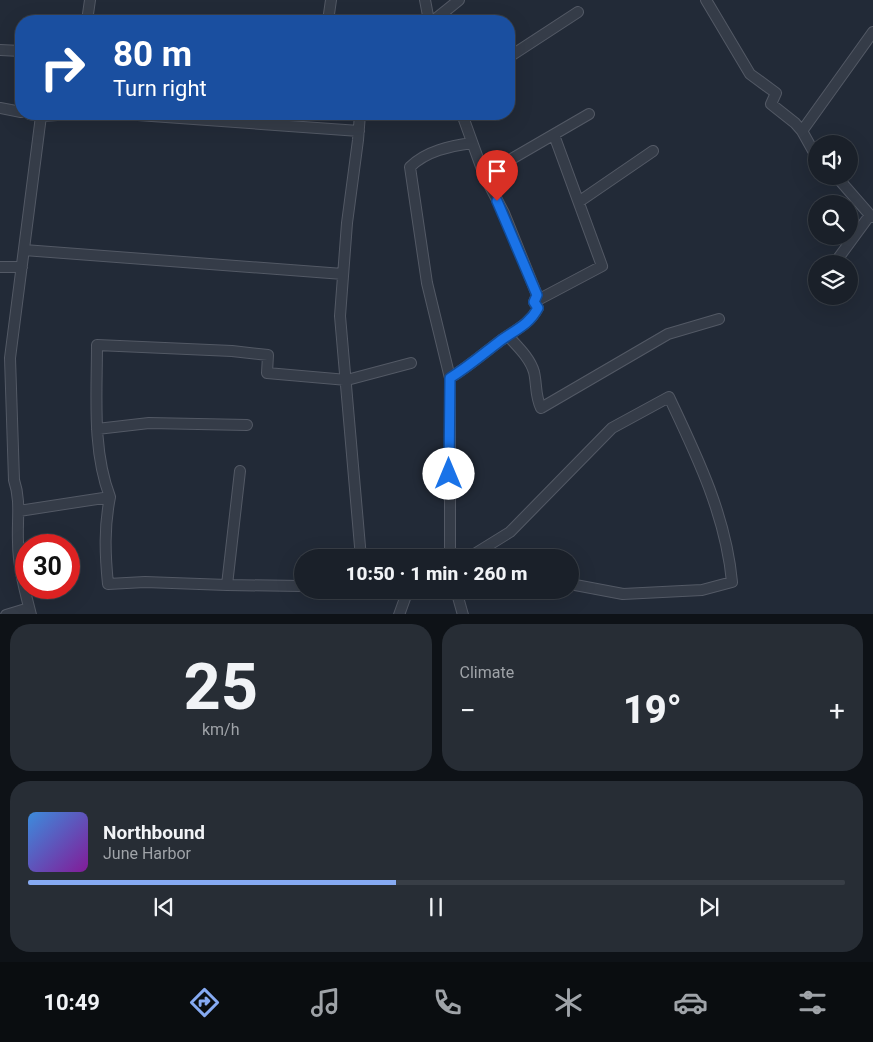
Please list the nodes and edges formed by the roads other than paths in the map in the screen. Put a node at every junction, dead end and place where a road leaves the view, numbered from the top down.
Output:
1 (90, 0) edge
2 (332, 0) edge
3 (425, 0) edge
4 (459, 0) edge
5 (706, 0) edge
6 (578, 12) dead end
7 (88, 15) edge
8 (329, 15) edge
9 (428, 15) edge
10 (441, 15) edge
11 (873, 32) edge
12 (0, 50) edge
13 (15, 51) edge
14 (515, 53) edge
15 (0, 108) edge
16 (15, 111) edge
17 (589, 114) dead end
18 (40, 120) edge
19 (207, 120) edge
20 (360, 120) edge
21 (464, 120) edge
22 (359, 131) junction
23 (802, 131) junction
24 (554, 135) junction
25 (808, 142) edge
26 (472, 143) junction
27 (653, 151) dead end
28 (484, 175) junction
29 (844, 185) edge
30 (580, 201) junction
31 (872, 216) edge
32 (24, 250) junction
33 (841, 255) edge
34 (0, 267) edge
35 (22, 268) junction
36 (343, 274) junction
37 (534, 302) junction
38 (719, 319) dead end
39 (508, 336) junction
40 (411, 363) dead end
41 (450, 378) junction
42 (346, 380) junction
43 (247, 424) dead end
44 (97, 429) junction
45 (240, 471) dead end
46 (110, 497) junction
47 (20, 511) junction
48 (359, 549) edge
49 (450, 549) edge
50 (483, 549) edge
51 (227, 585) junction
52 (294, 586) edge
53 (579, 586) edge
54 (405, 599) edge
55 (459, 599) edge
56 (30, 611) edge
57 (6, 614) edge
58 (399, 614) edge
59 (464, 614) edge

1 - 7 street
2 - 8 street
3 - 9 street
4 - 10 street
5 - 23 street
6 - 14 street
11 - 23 street
12 - 13 street
15 - 16 street
17 - 24 street
18 - 32 street
19 - 22 street
20 - 22 street
21 - 26 street
22 - 36 street
23 - 25 street
24 - 28 street
24 - 30 street
26 - 28 street
26 - 41 street
27 - 30 street
28 - 37 street
29 - 31 street
30 - 37 street
31 - 33 street
32 - 35 street
32 - 36 street
34 - 35 street
35 - 47 street
36 - 42 street
37 - 39 street
38 - 39 street
39 - 41 street
40 - 42 street
41 - 49 street
42 - 44 street
42 - 48 street
43 - 44 street
44 - 46 street
45 - 51 street
46 - 47 street
46 - 51 street
47 - 56 street
50 - 53 street
51 - 52 street
54 - 58 street
55 - 59 street
56 - 57 street

